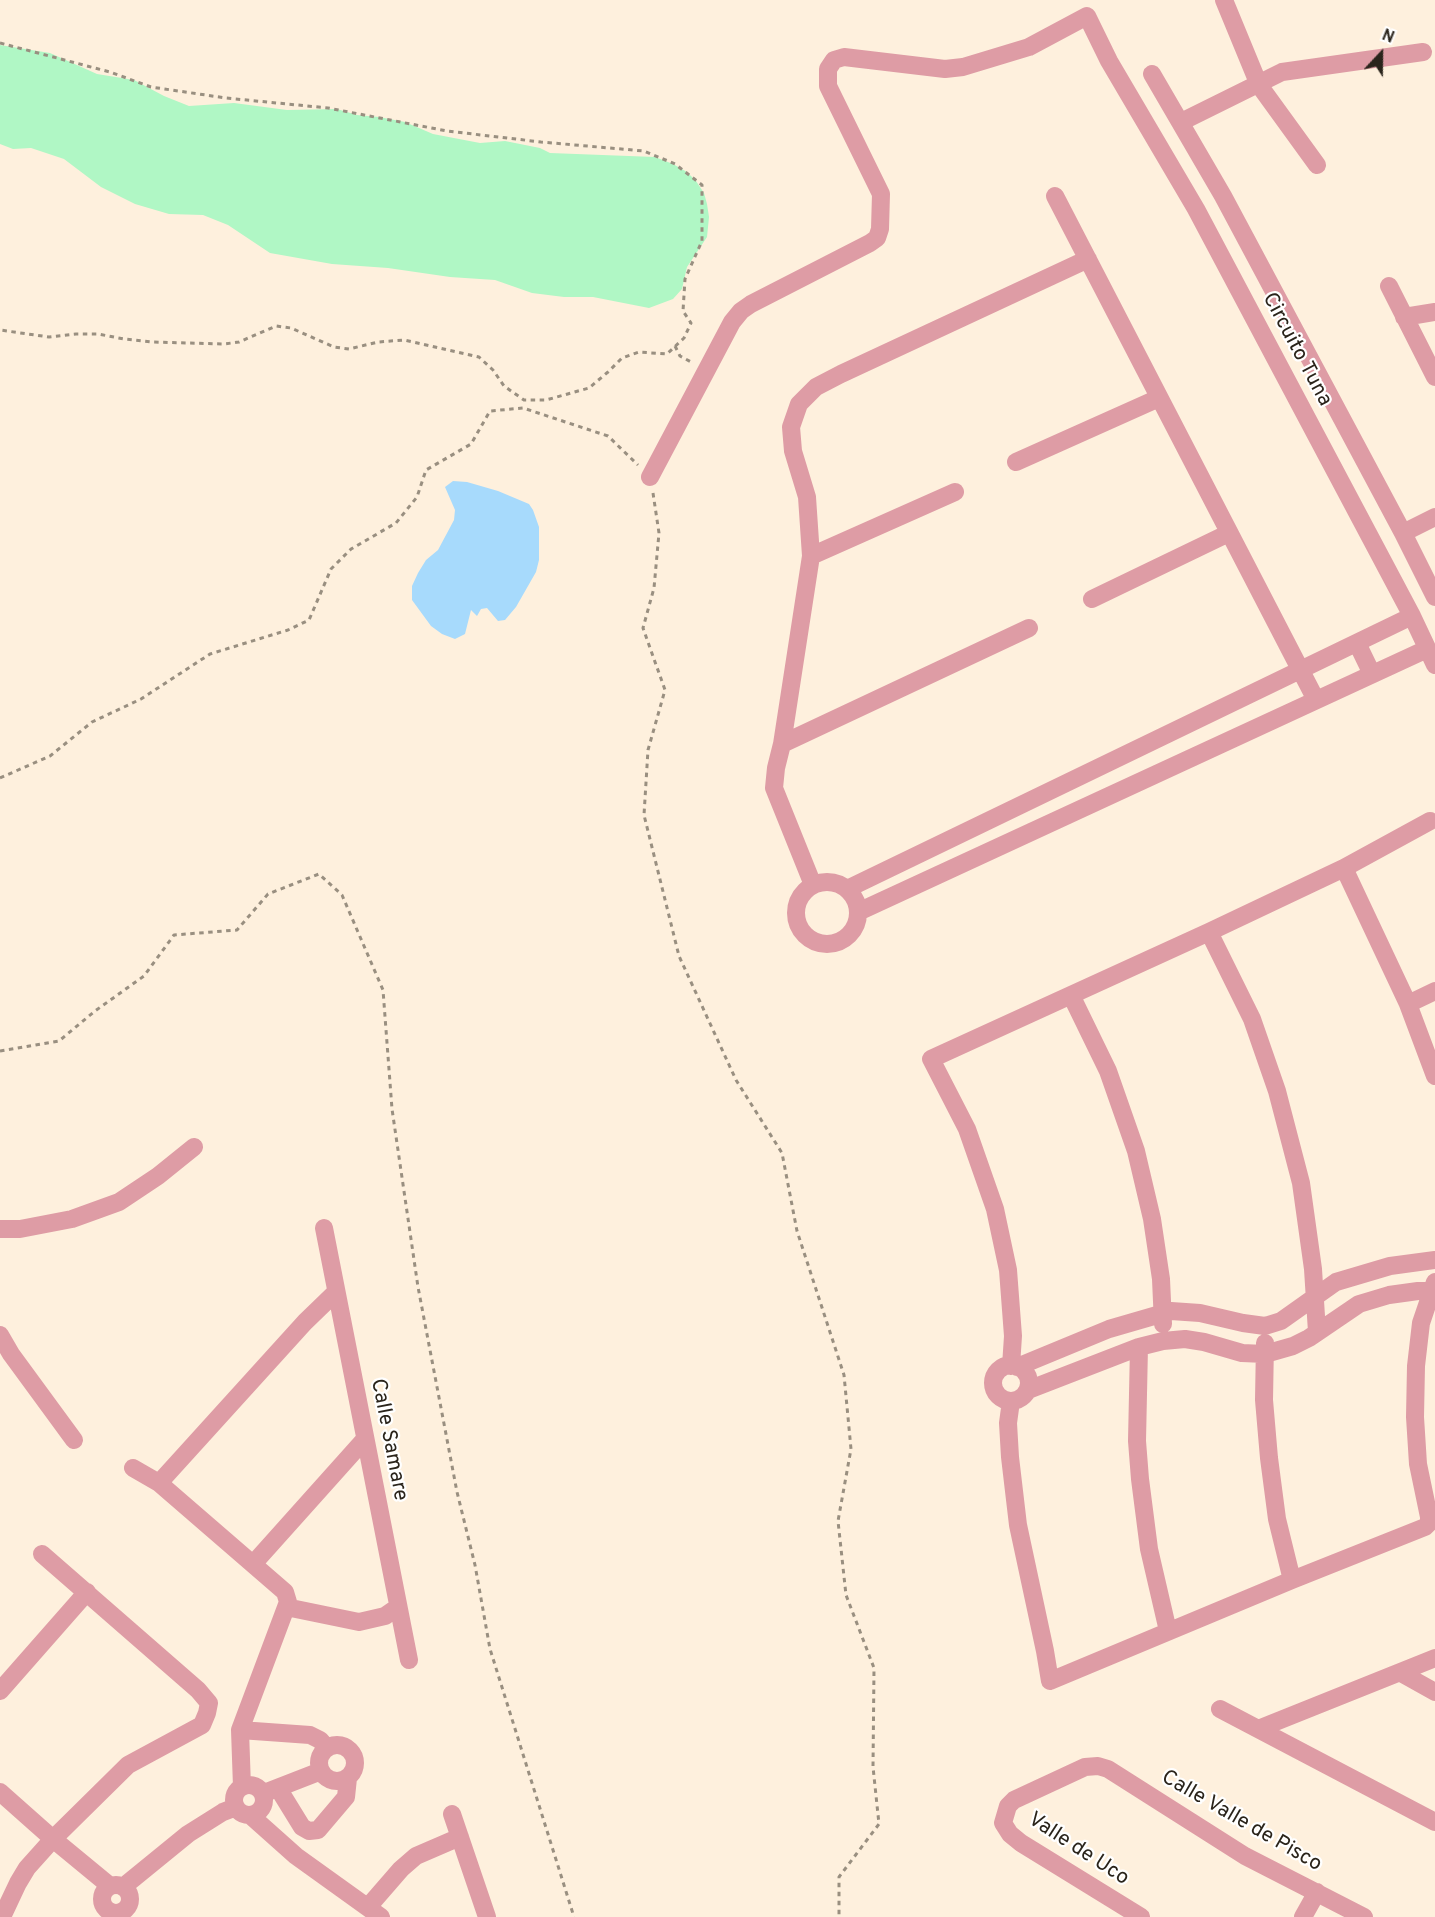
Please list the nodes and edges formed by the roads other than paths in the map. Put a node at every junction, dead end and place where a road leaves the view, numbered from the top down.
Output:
1 (1224, 0) edge
2 (1423, 52) dead end
3 (1152, 74) dead end
4 (1259, 85) junction
5 (1181, 122) junction
6 (1317, 165) dead end
7 (1055, 196) dead end
8 (1223, 196) junction
9 (1196, 209) junction
10 (1088, 259) junction
11 (1389, 286) dead end
12 (1435, 312) edge
13 (1404, 317) junction
14 (1435, 377) edge
15 (1159, 398) junction
16 (1016, 462) dead end
17 (650, 477) road end
18 (955, 492) dead end
19 (1435, 517) edge
20 (1228, 532) junction
21 (1403, 533) junction
22 (811, 556) junction
23 (1435, 597) edge
24 (1092, 599) dead end
25 (1412, 616) junction
26 (1029, 628) dead end
27 (1357, 644) junction
28 (1431, 657) edge
29 (1302, 670) junction
30 (1372, 674) junction
31 (1316, 700) junction
32 (782, 744) junction
33 (1103, 765) junction
34 (1116, 794) junction
35 (1430, 821) dead end
36 (1344, 868) junction
37 (813, 885) junction
38 (847, 889) junction
39 (858, 912) junction
40 (1209, 932) junction
41 (1435, 992) edge
42 (1071, 995) junction
43 (1408, 1004) junction
44 (1435, 1076) edge
45 (194, 1148) dead end
46 (324, 1228) dead end
47 (0, 1229) edge
48 (1435, 1260) edge
49 (1434, 1288) edge
50 (336, 1292) junction
51 (1314, 1296) junction
52 (1164, 1312) junction
53 (1265, 1326) junction
54 (1317, 1332) junction
55 (0, 1335) edge
56 (1163, 1341) junction
57 (1139, 1347) junction
58 (1265, 1354) junction
59 (1014, 1366) junction
60 (1028, 1390) junction
61 (1011, 1401) junction
62 (365, 1439) junction
63 (74, 1440) dead end
64 (133, 1468) dead end
65 (159, 1483) junction
66 (42, 1554) dead end
67 (254, 1563) junction
68 (1292, 1580) junction
69 (87, 1592) junction
70 (286, 1607) junction
71 (398, 1607) junction
72 (1168, 1631) junction
73 (1435, 1658) edge
74 (409, 1660) dead end
75 (1401, 1673) junction
76 (0, 1691) edge
77 (1435, 1692) edge
78 (1220, 1709) dead end
79 (1258, 1729) junction
80 (240, 1730) junction
81 (327, 1748) junction
82 (1098, 1766) joint
83 (321, 1771) junction
84 (348, 1778) junction
85 (242, 1787) junction
86 (270, 1791) junction
87 (0, 1792) edge
88 (243, 1811) junction
89 (452, 1814) dead end
90 (1435, 1822) edge
91 (460, 1837) junction
92 (53, 1839) junction
93 (117, 1887) junction
94 (1317, 1892) junction
95 (374, 1912) edge
96 (104, 1913) edge
97 (131, 1913) edge
98 (2, 1917) edge
99 (487, 1917) edge
100 (1141, 1917) edge
101 (1303, 1917) edge
102 (1364, 1917) edge

1 - 4 street
2 - 4 street
3 - 5 street, Circuito Tuna
4 - 5 street
4 - 6 street
5 - 8 street, Circuito Tuna
7 - 10 street
8 - 9 street
8 - 21 street, Circuito Tuna
9 - 17 street, Circuito Tuna
9 - 25 street, Circuito Tuna
10 - 15 street
10 - 22 street
11 - 13 street
12 - 13 street
13 - 14 street
15 - 16 street
15 - 20 street
18 - 22 street
19 - 21 street
20 - 24 street
20 - 29 street
21 - 23 street, Circuito Tuna
22 - 32 street
25 - 27 street
25 - 28 street, Circuito Tuna
26 - 32 street
27 - 29 street
27 - 30 street
28 - 30 street
29 - 31 street
29 - 33 street
30 - 31 street
31 - 34 street
32 - 37 street
33 - 34 street
33 - 38 street
34 - 39 street
35 - 36 street
36 - 40 street
36 - 43 street
37 - 38 street
37 - 39 street
38 - 39 street
40 - 42 street
40 - 51 street
41 - 43 street
42 - 52 street
42 - 59 street
43 - 44 street
45 - 47 street
46 - 50 street, Calle Samare
48 - 51 street
49 - 54 street
49 - 68 street
50 - 62 street, Calle Samare
50 - 65 street
51 - 53 street
51 - 54 street
52 - 53 street
52 - 56 street
52 - 59 street
53 - 58 street
54 - 58 street
55 - 63 street
56 - 57 street
56 - 58 street
57 - 60 street
57 - 72 street
58 - 68 street
59 - 60 street
59 - 61 street
60 - 61 street
61 - 72 street
62 - 67 street
62 - 71 street, Calle Samare
64 - 65 street
65 - 67 street
66 - 69 street
67 - 70 street
68 - 72 street
69 - 76 street
69 - 92 street
70 - 71 street
70 - 80 street
71 - 74 street, Calle Samare
73 - 75 street
75 - 77 street
75 - 79 street
78 - 79 street
79 - 90 street
80 - 81 street
80 - 85 street
81 - 83 street
81 - 84 street
82 - 94 street, Calle Valle de Pisco
82 - 100 street, Valle de Uco
83 - 84 street
83 - 86 street
84 - 86 street
85 - 86 street
85 - 88 street
86 - 88 street
87 - 92 street
88 - 93 street
88 - 95 street
89 - 91 street
91 - 95 street
91 - 99 street
92 - 93 street
92 - 98 street
93 - 96 street
93 - 97 street
94 - 101 street
94 - 102 street, Calle Valle de Pisco
96 - 97 street

